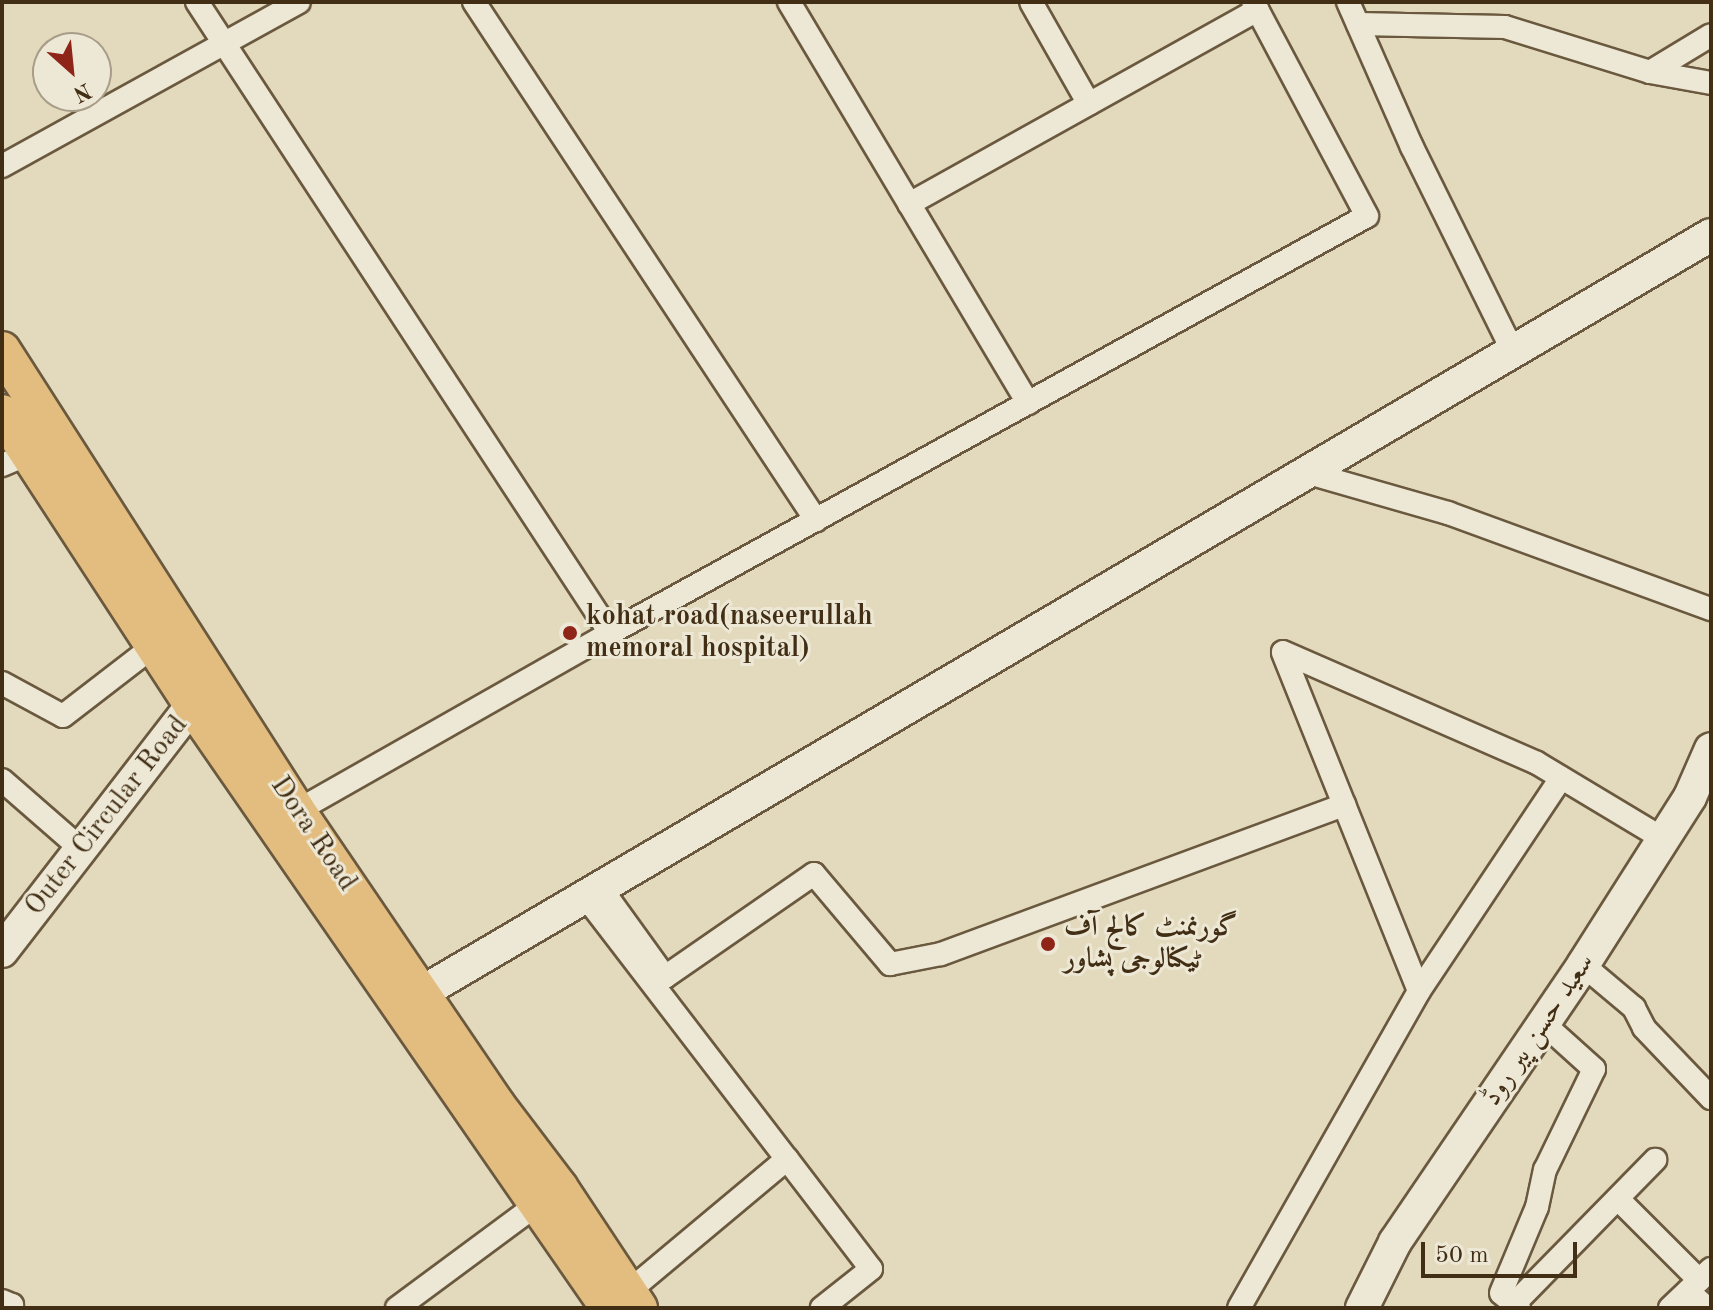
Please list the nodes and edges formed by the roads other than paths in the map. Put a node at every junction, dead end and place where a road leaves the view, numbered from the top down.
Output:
1 (197, 2) edge
2 (299, 2) edge
3 (474, 2) edge
4 (789, 2) edge
5 (1031, 2) edge
6 (1348, 2) edge
7 (1409, 2) edge
8 (1255, 6) edge
9 (1358, 24) junction
10 (1405, 25) junction
11 (1711, 35) edge
12 (224, 42) junction
13 (1650, 72) junction
14 (1711, 83) edge
15 (1089, 104) junction
16 (2, 166) edge
17 (909, 204) junction
18 (1711, 235) edge
19 (2, 350) edge
20 (1513, 351) junction
21 (1028, 403) junction
22 (2, 413) edge
23 (15, 460) edge
24 (1305, 472) junction
25 (816, 520) junction
26 (1711, 609) edge
27 (610, 633) junction
28 (154, 646) junction
29 (2, 683) edge
30 (205, 695) junction
31 (1711, 749) edge
32 (1561, 778) junction
33 (2, 780) edge
34 (1704, 791) edge
35 (1344, 805) junction
36 (297, 811) junction
37 (1662, 838) junction
38 (81, 849) junction
39 (592, 892) junction
40 (2, 951) edge
41 (1583, 965) junction
42 (1419, 991) junction
43 (421, 993) junction
44 (1544, 1024) junction
45 (1711, 1098) edge
46 (787, 1159) junction
47 (1655, 1160) dead end
48 (547, 1196) junction
49 (1618, 1199) junction
50 (1699, 1280) edge
51 (2, 1301) edge
52 (625, 1303) edge
53 (1517, 1306) edge
54 (11, 1308) edge
55 (397, 1308) edge
56 (822, 1308) edge
57 (1239, 1308) edge
58 (1362, 1308) edge
59 (1670, 1308) edge
60 (1707, 1308) edge

1 - 12 street
2 - 12 street
3 - 25 street
4 - 17 street
5 - 15 street
6 - 9 street
7 - 10 street
8 - 15 street
8 - 21 street
9 - 10 street
9 - 20 street
10 - 13 street
11 - 13 street
12 - 16 street
12 - 27 street
13 - 14 street
15 - 17 street
17 - 21 street
18 - 20 main road
19 - 30 main road, Dora Road
20 - 24 main road
21 - 25 street
22 - 23 main road
23 - 28 main road
24 - 26 street
24 - 39 main road
25 - 27 street
27 - 36 street
28 - 29 street
28 - 30 main road
30 - 36 main road, Dora Road
30 - 38 main road, Outer Circular Road
30 - 48 main road
31 - 34 main road, سعید حسن پیر روڈ
32 - 35 street
32 - 37 street
32 - 42 street
33 - 38 street
34 - 37 main road, سعید حسن پیر روڈ
35 - 39 street
35 - 42 street
36 - 43 main road, Dora Road
37 - 41 main road, سعید حسن پیر روڈ
38 - 40 main road, Outer Circular Road
39 - 43 main road
39 - 46 street
41 - 44 main road, سعید حسن پیر روڈ
41 - 45 street
42 - 57 street
43 - 48 main road, Dora Road
44 - 53 street
44 - 58 main road, سعید حسن پیر روڈ
46 - 52 street
46 - 56 street
47 - 49 street
48 - 52 main road, Dora Road
48 - 55 street
49 - 50 street
49 - 53 street
50 - 59 street
50 - 60 street
51 - 54 street

